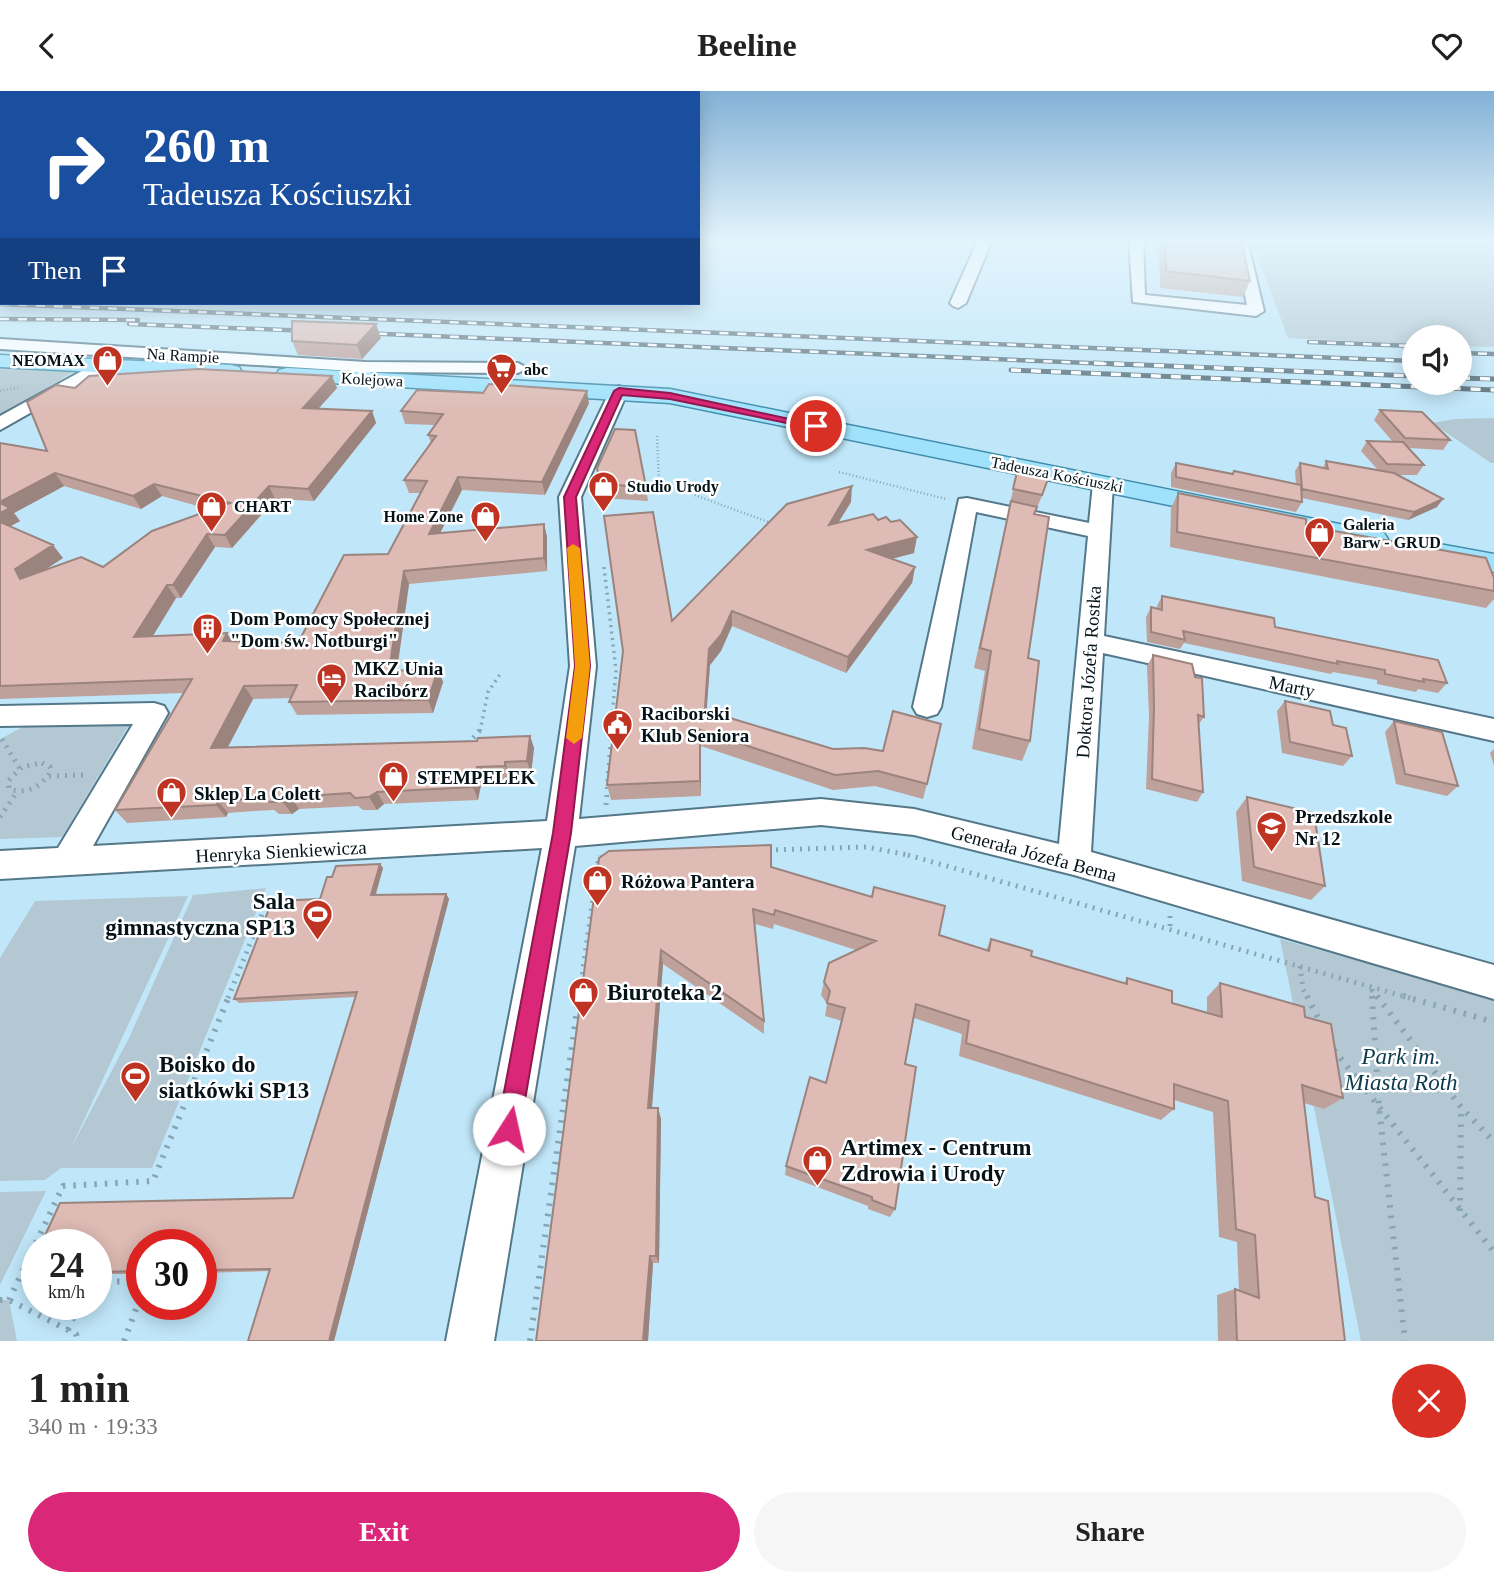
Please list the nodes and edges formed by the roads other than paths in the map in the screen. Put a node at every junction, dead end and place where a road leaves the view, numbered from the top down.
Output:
1 (960, 298) edge
2 (1138, 298) edge
3 (1253, 298) edge
4 (958, 303) dead end
5 (0, 344) edge
6 (0, 361) edge
7 (100, 366) junction
8 (518, 368) dead end
9 (361, 372) junction
10 (619, 391) junction
11 (0, 424) edge
12 (1103, 484) junction
13 (1098, 532) junction
14 (1494, 563) edge
15 (1091, 642) junction
16 (927, 707) dead end
17 (0, 716) edge
18 (1494, 730) edge
19 (562, 833) junction
20 (1074, 861) junction
21 (66, 863) junction
22 (0, 865) edge
23 (1494, 982) edge
24 (470, 1341) edge

1 - 4 street
2 - 3 street
5 - 9 street, Na Rampie
6 - 7 main road, Kolejowa
7 - 9 main road, Kolejowa
7 - 11 street
8 - 9 street, Na Rampie
9 - 10 main road, Kolejowa
10 - 12 main road, Tadeusza Kościuszki
10 - 19 street
12 - 13 street, Doktora Józefa Rostka
12 - 14 main road, Tadeusza Kościuszki
13 - 15 street, Doktora Józefa Rostka
13 - 16 street
15 - 18 street, Marty
15 - 20 street, Doktora Józefa Rostka
17 - 21 street
19 - 20 street, Generała Józefa Bema
19 - 21 street, Henryka Sienkiewicza
19 - 24 street
20 - 23 street, Generała Józefa Bema
21 - 22 street, Henryka Sienkiewicza

